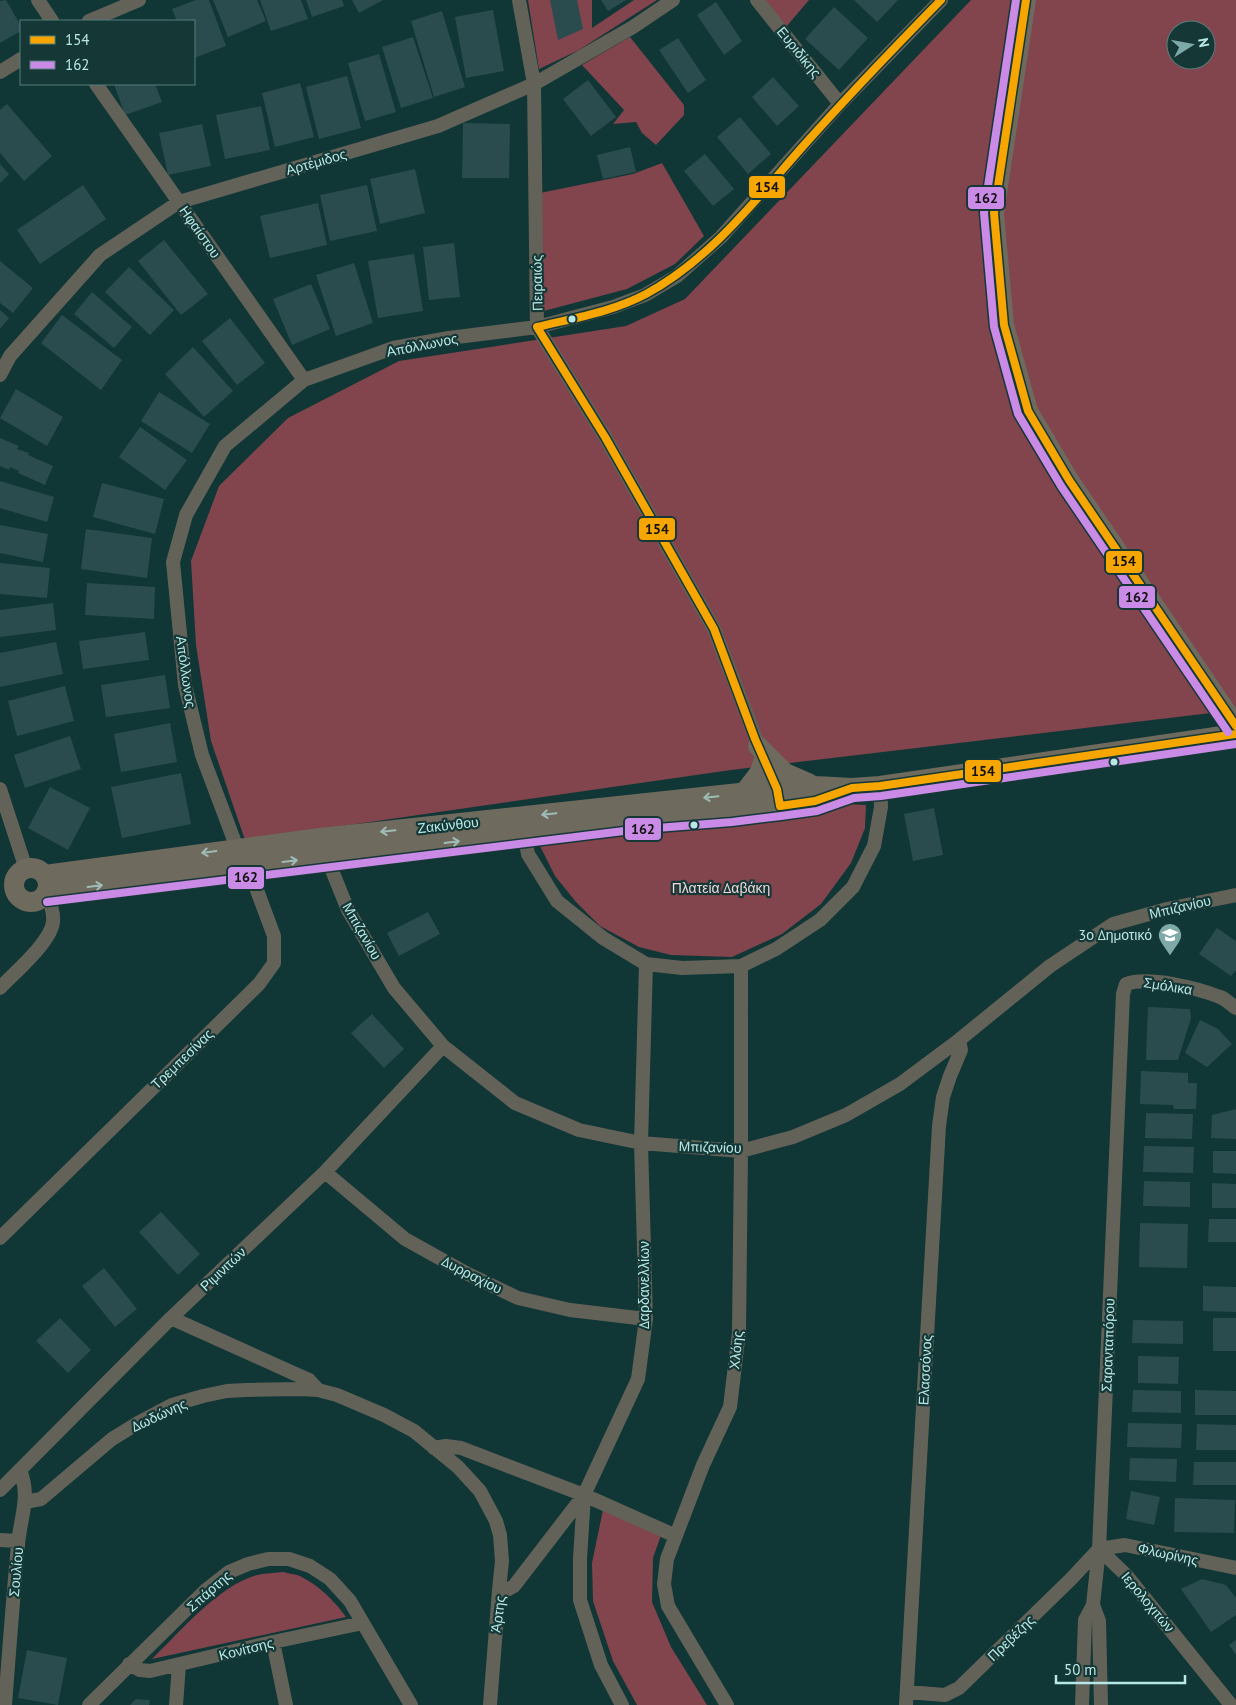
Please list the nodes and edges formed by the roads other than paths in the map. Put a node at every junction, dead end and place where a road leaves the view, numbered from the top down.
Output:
1 (38, 0) edge
2 (139, 0) edge
3 (519, 0) edge
4 (673, 0) edge
5 (756, 0) edge
6 (941, 0) edge
7 (1026, 0) edge
8 (51, 20) edge
9 (91, 20) edge
10 (20, 60) edge
11 (0, 72) edge
12 (534, 84) junction
13 (97, 85) edge
14 (840, 104) junction
15 (179, 202) junction
16 (537, 328) junction
17 (0, 375) edge
18 (304, 380) junction
19 (1236, 726) edge
20 (1236, 734) edge
21 (761, 753) junction
22 (815, 786) junction
23 (880, 786) junction
24 (852, 788) junction
25 (0, 789) edge
26 (744, 794) junction
27 (779, 798) junction
28 (524, 833) junction
29 (323, 847) junction
30 (237, 848) junction
31 (248, 866) junction
32 (22, 884) edge
33 (1236, 895) edge
34 (646, 964) junction
35 (741, 966) junction
36 (1126, 984) joint
37 (0, 988) edge
38 (1236, 1008) edge
39 (959, 1040) junction
40 (443, 1046) junction
41 (641, 1143) junction
42 (741, 1151) junction
43 (325, 1172) junction
44 (0, 1238) edge
45 (171, 1318) junction
46 (646, 1319) junction
47 (318, 1390) junction
48 (434, 1448) junction
49 (20, 1470) junction
50 (0, 1490) edge
51 (584, 1495) junction
52 (25, 1502) junction
53 (676, 1536) junction
54 (0, 1540) edge
55 (18, 1541) junction
56 (1099, 1549) junction
57 (1236, 1568) edge
58 (499, 1590) junction
59 (1093, 1605) junction
60 (363, 1623) junction
61 (273, 1642) junction
62 (130, 1664) junction
63 (179, 1665) junction
64 (906, 1699) edge
65 (5, 1705) edge
66 (89, 1705) edge
67 (176, 1705) edge
68 (286, 1705) edge
69 (411, 1705) edge
70 (490, 1705) edge
71 (622, 1705) edge
72 (727, 1705) edge
73 (1082, 1705) edge
74 (1101, 1705) edge
75 (1231, 1705) edge

1 - 8 street
2 - 9 street
3 - 12 street, Πειραιώς
4 - 12 street, Αρτέμιδος
5 - 14 street, Ευριδίκης
6 - 14 street, Απόλλωνος
7 - 19 street
10 - 11 street
12 - 15 street, Αρτέμιδος
12 - 16 street, Πειραιώς
13 - 15 street, Ηφαίστου
14 - 16 street, Απόλλωνος
15 - 17 street, Αρτέμιδος
15 - 18 street, Ηφαίστου
16 - 18 street, Απόλλωνος
16 - 21 street, Πειραιώς
18 - 30 street, Απόλλωνος
20 - 23 street, Ζακύνθου
21 - 22 street
21 - 26 street
21 - 27 street, Πειραιώς
22 - 24 street, Ζακύνθου
22 - 27 street, Ζακύνθου
23 - 24 street, Ζακύνθου
23 - 35 street
24 - 27 street, Ζακύνθου
25 - 32 street
26 - 27 street, Ζακύνθου
26 -> 29 street, Ζακύνθου
27 - 28 street, Ζακύνθου
29 -> 28 street, Ζακύνθου
28 - 34 street
29 - 30 street, Ζακύνθου
31 -> 29 street, Ζακύνθου
29 - 40 street, Μπιζανίου
30 - 31 street, Τρεμπεσίνας
30 -> 32 street, Ζακύνθου
32 -> 31 street, Ζακύνθου
31 - 44 street, Τρεμπεσίνας
32 - 37 street
33 - 39 street, Μπιζανίου
34 - 35 street
34 - 41 street, Δαρδανελλίων
35 - 42 street, Χλόης
36 - 38 street, Σμόλικα
36 - 56 street, Σαρανταπόρου
39 - 42 street, Μπιζανίου
39 - 64 street, Ελασσόνος
40 - 41 street, Μπιζανίου
40 - 43 street, Ριμινιτών
41 - 42 street, Μπιζανίου
41 - 46 street, Δαρδανελλίων
42 - 53 street, Χλόης
43 - 45 street, Ριμινιτών
43 - 46 street, Δυρραχίου
45 - 47 street, Δωδώνης
45 - 49 street, Ριμινιτών
46 - 51 street, Δαρδανελλίων
47 - 48 street, Δωδώνης
47 - 52 street, Δωδώνης
48 - 51 street
48 - 58 street, Δωδώνης
49 - 50 street, Ριμινιτών
49 - 52 street, Σουλίου
51 - 53 street
51 - 58 street, Άρτης
51 - 71 street, Δαρδανελλίων
52 - 55 street, Σουλίου
53 - 72 street, Χλόης
54 - 55 street
55 - 65 street, Σουλίου
56 - 57 street, Φλωρίνης
56 - 59 street, Σαρανταπόρου
56 - 64 street, Πρεβέζης
56 - 75 street, Ιερολοχιτών
58 - 70 street, Άρτης
59 - 73 street, Σαρανταπόρου
59 - 74 street
60 - 61 street, Κονίτσης
60 - 62 street, Σπάρτης
60 - 69 street, Σπάρτης
61 - 63 street, Κονίτσης
61 - 68 street
62 - 63 street, Κονίτσης
62 - 66 street, Σπάρτης
63 - 67 street

